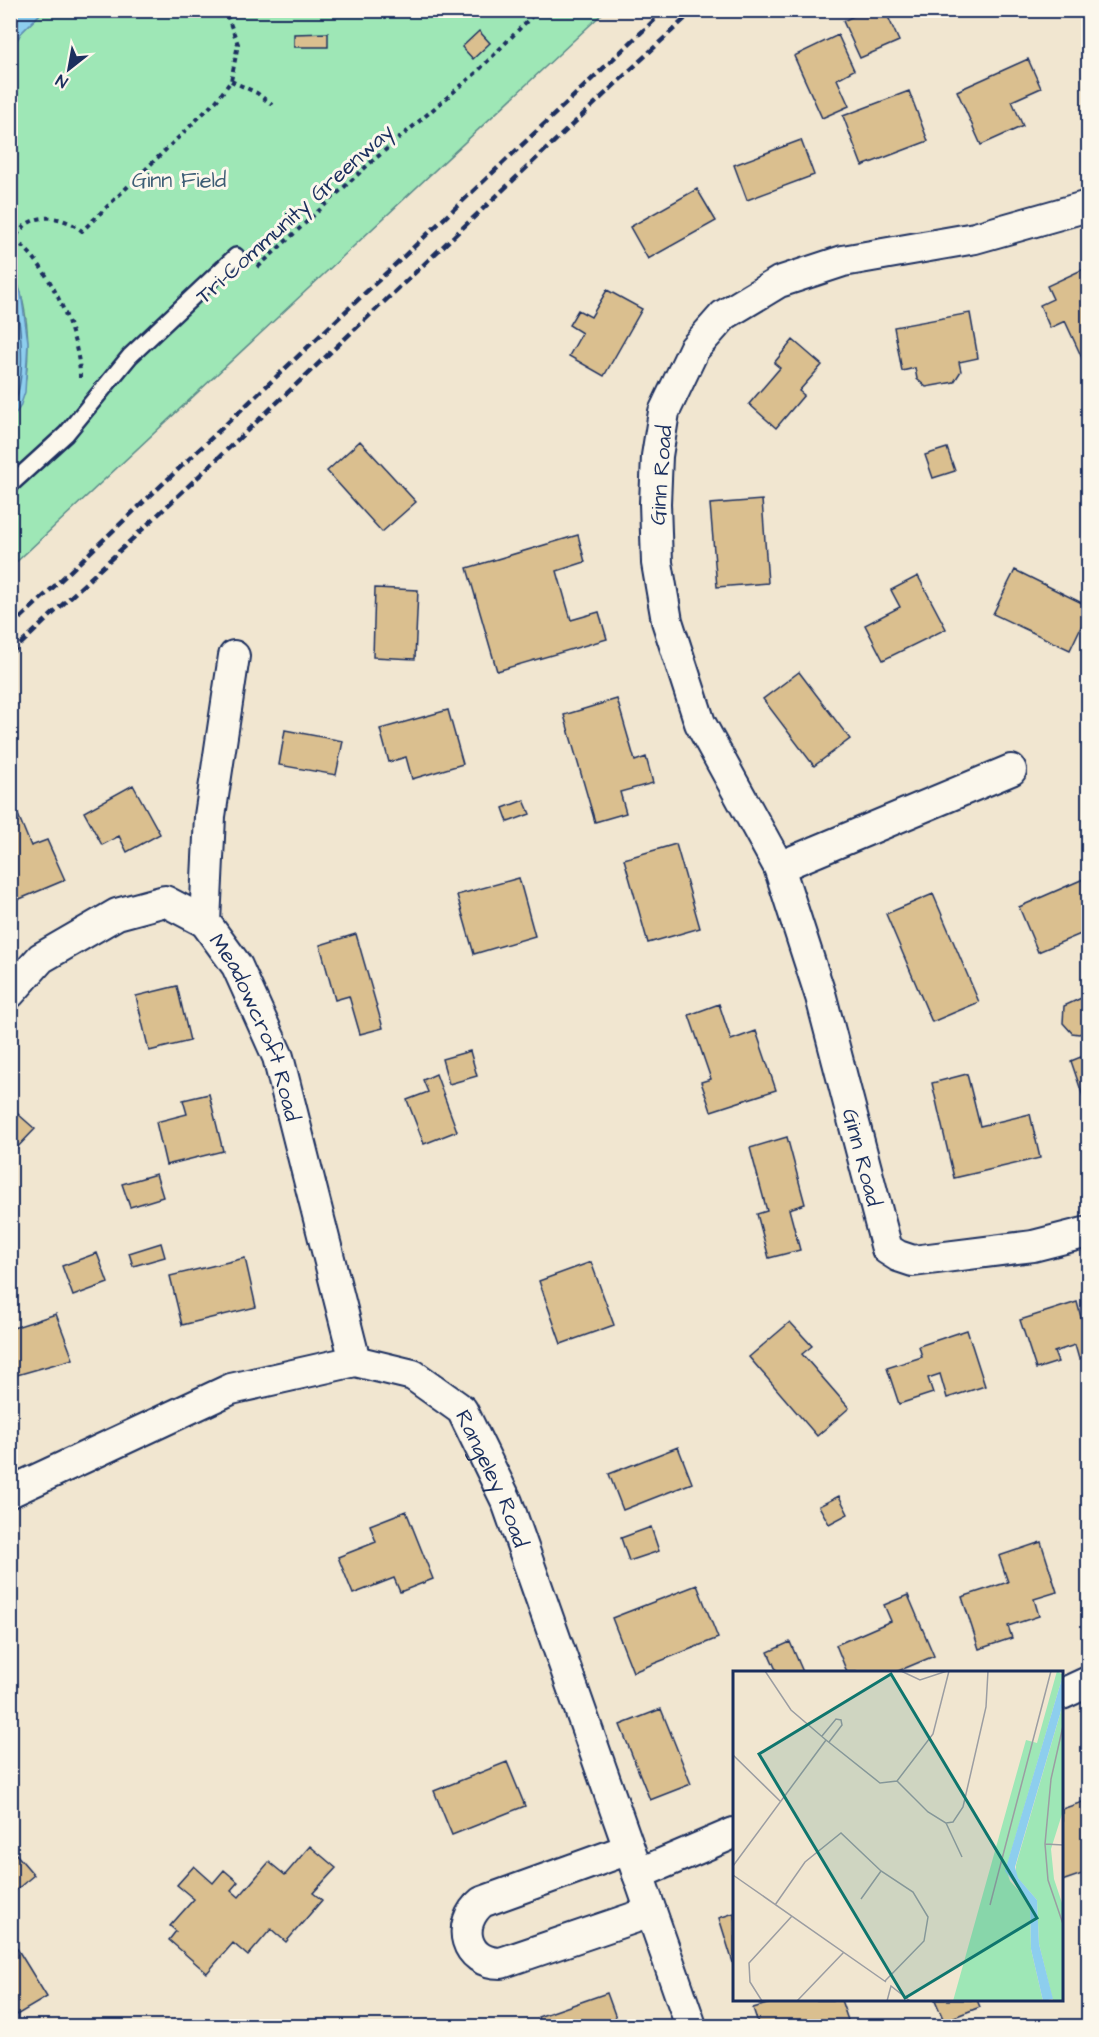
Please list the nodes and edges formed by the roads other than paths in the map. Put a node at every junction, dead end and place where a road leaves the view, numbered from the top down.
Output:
1 (1089, 206) edge
2 (236, 256) dead end
3 (10, 485) edge
4 (234, 656) dead end
5 (1011, 770) dead end
6 (779, 867) junction
7 (205, 922) junction
8 (10, 993) edge
9 (1089, 1232) edge
10 (355, 1361) junction
11 (10, 1492) edge
12 (1089, 1682) edge
13 (1063, 1694) edge
14 (733, 1834) edge
15 (634, 1861) junction
16 (651, 1912) junction
17 (691, 2026) edge

1 - 6 street, Ginn Road
2 - 3 lane
4 - 7 street, Meadowcroft Road
5 - 6 street
6 - 9 street, Ginn Road
7 - 8 street
7 - 10 street, Meadowcroft Road
10 - 11 street, Rangeley Road
10 - 15 street, Rangeley Road
12 - 13 street
14 - 15 street
15 - 16 street, Rangeley Road
15 - 16 street
16 - 17 street, Rangeley Road

